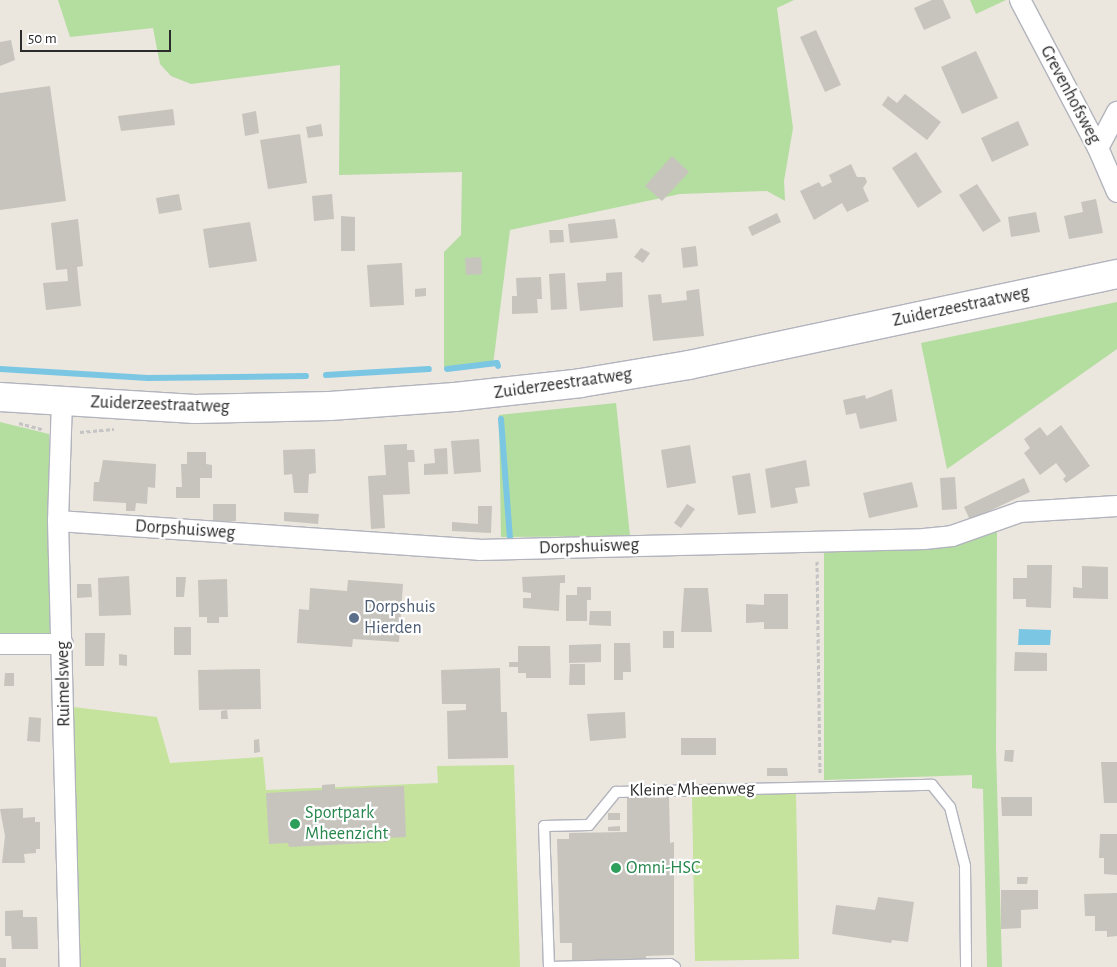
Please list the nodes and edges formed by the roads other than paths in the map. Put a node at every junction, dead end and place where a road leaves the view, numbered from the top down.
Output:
1 (1020, 0) edge
2 (1117, 112) edge
3 (1098, 148) junction
4 (1117, 192) edge
5 (1117, 274) edge
6 (0, 397) edge
7 (62, 401) junction
8 (1117, 506) edge
9 (58, 521) junction
10 (0, 644) edge
11 (63, 644) junction
12 (70, 967) edge
13 (675, 967) edge
14 (966, 967) edge

1 - 3 street, Grevenhofsweg
2 - 3 street
3 - 4 street, Grevenhofsweg
5 - 7 main road, Zuiderzeestraatweg
6 - 7 main road, Zuiderzeestraatweg
7 - 9 street, Ruimelsweg
8 - 9 street, Dorpshuisweg
9 - 11 street, Ruimelsweg
10 - 11 street
11 - 12 street, Ruimelsweg
13 - 14 lane, Kleine Mheenweg

